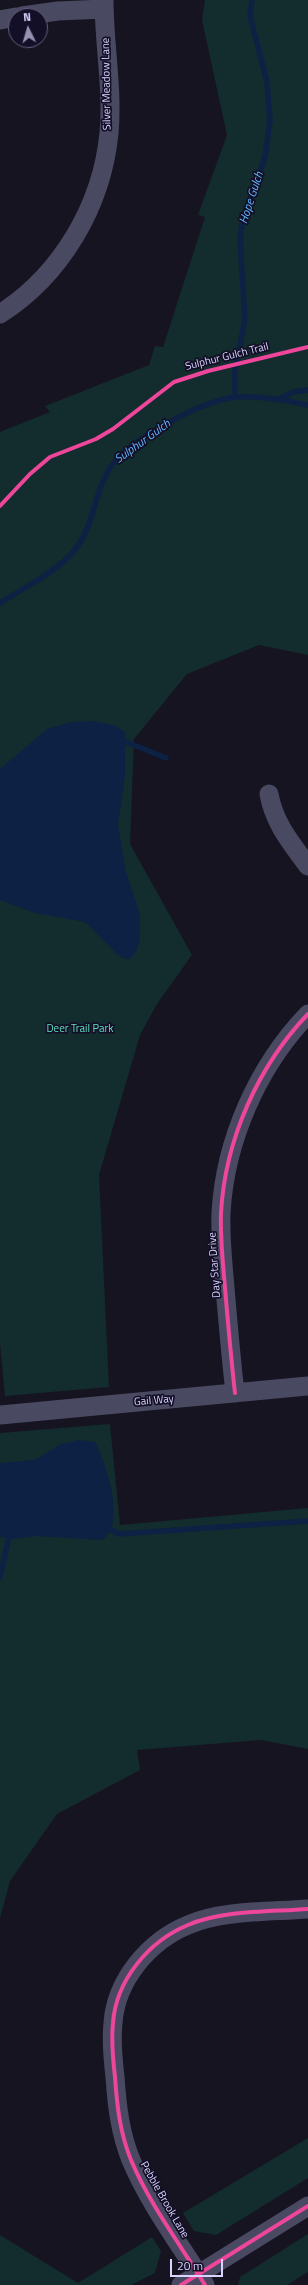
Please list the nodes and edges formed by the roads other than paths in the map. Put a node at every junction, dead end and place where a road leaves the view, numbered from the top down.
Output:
1 (104, 4) edge
2 (48, 12) edge
3 (0, 314) edge
4 (269, 794) dead end
5 (308, 866) edge
6 (308, 1014) edge
7 (308, 1386) edge
8 (235, 1393) junction
9 (0, 1415) edge
10 (308, 1909) edge
11 (308, 2206) edge
12 (202, 2280) edge
13 (181, 2285) edge

1 - 2 street
1 - 3 street, Silver Meadow Lane
4 - 5 street
6 - 8 street, Day Star Drive
7 - 8 street, Gail Way
8 - 9 street, Gail Way
10 - 12 street, Pebble Brook Lane
11 - 12 street
12 - 13 street

